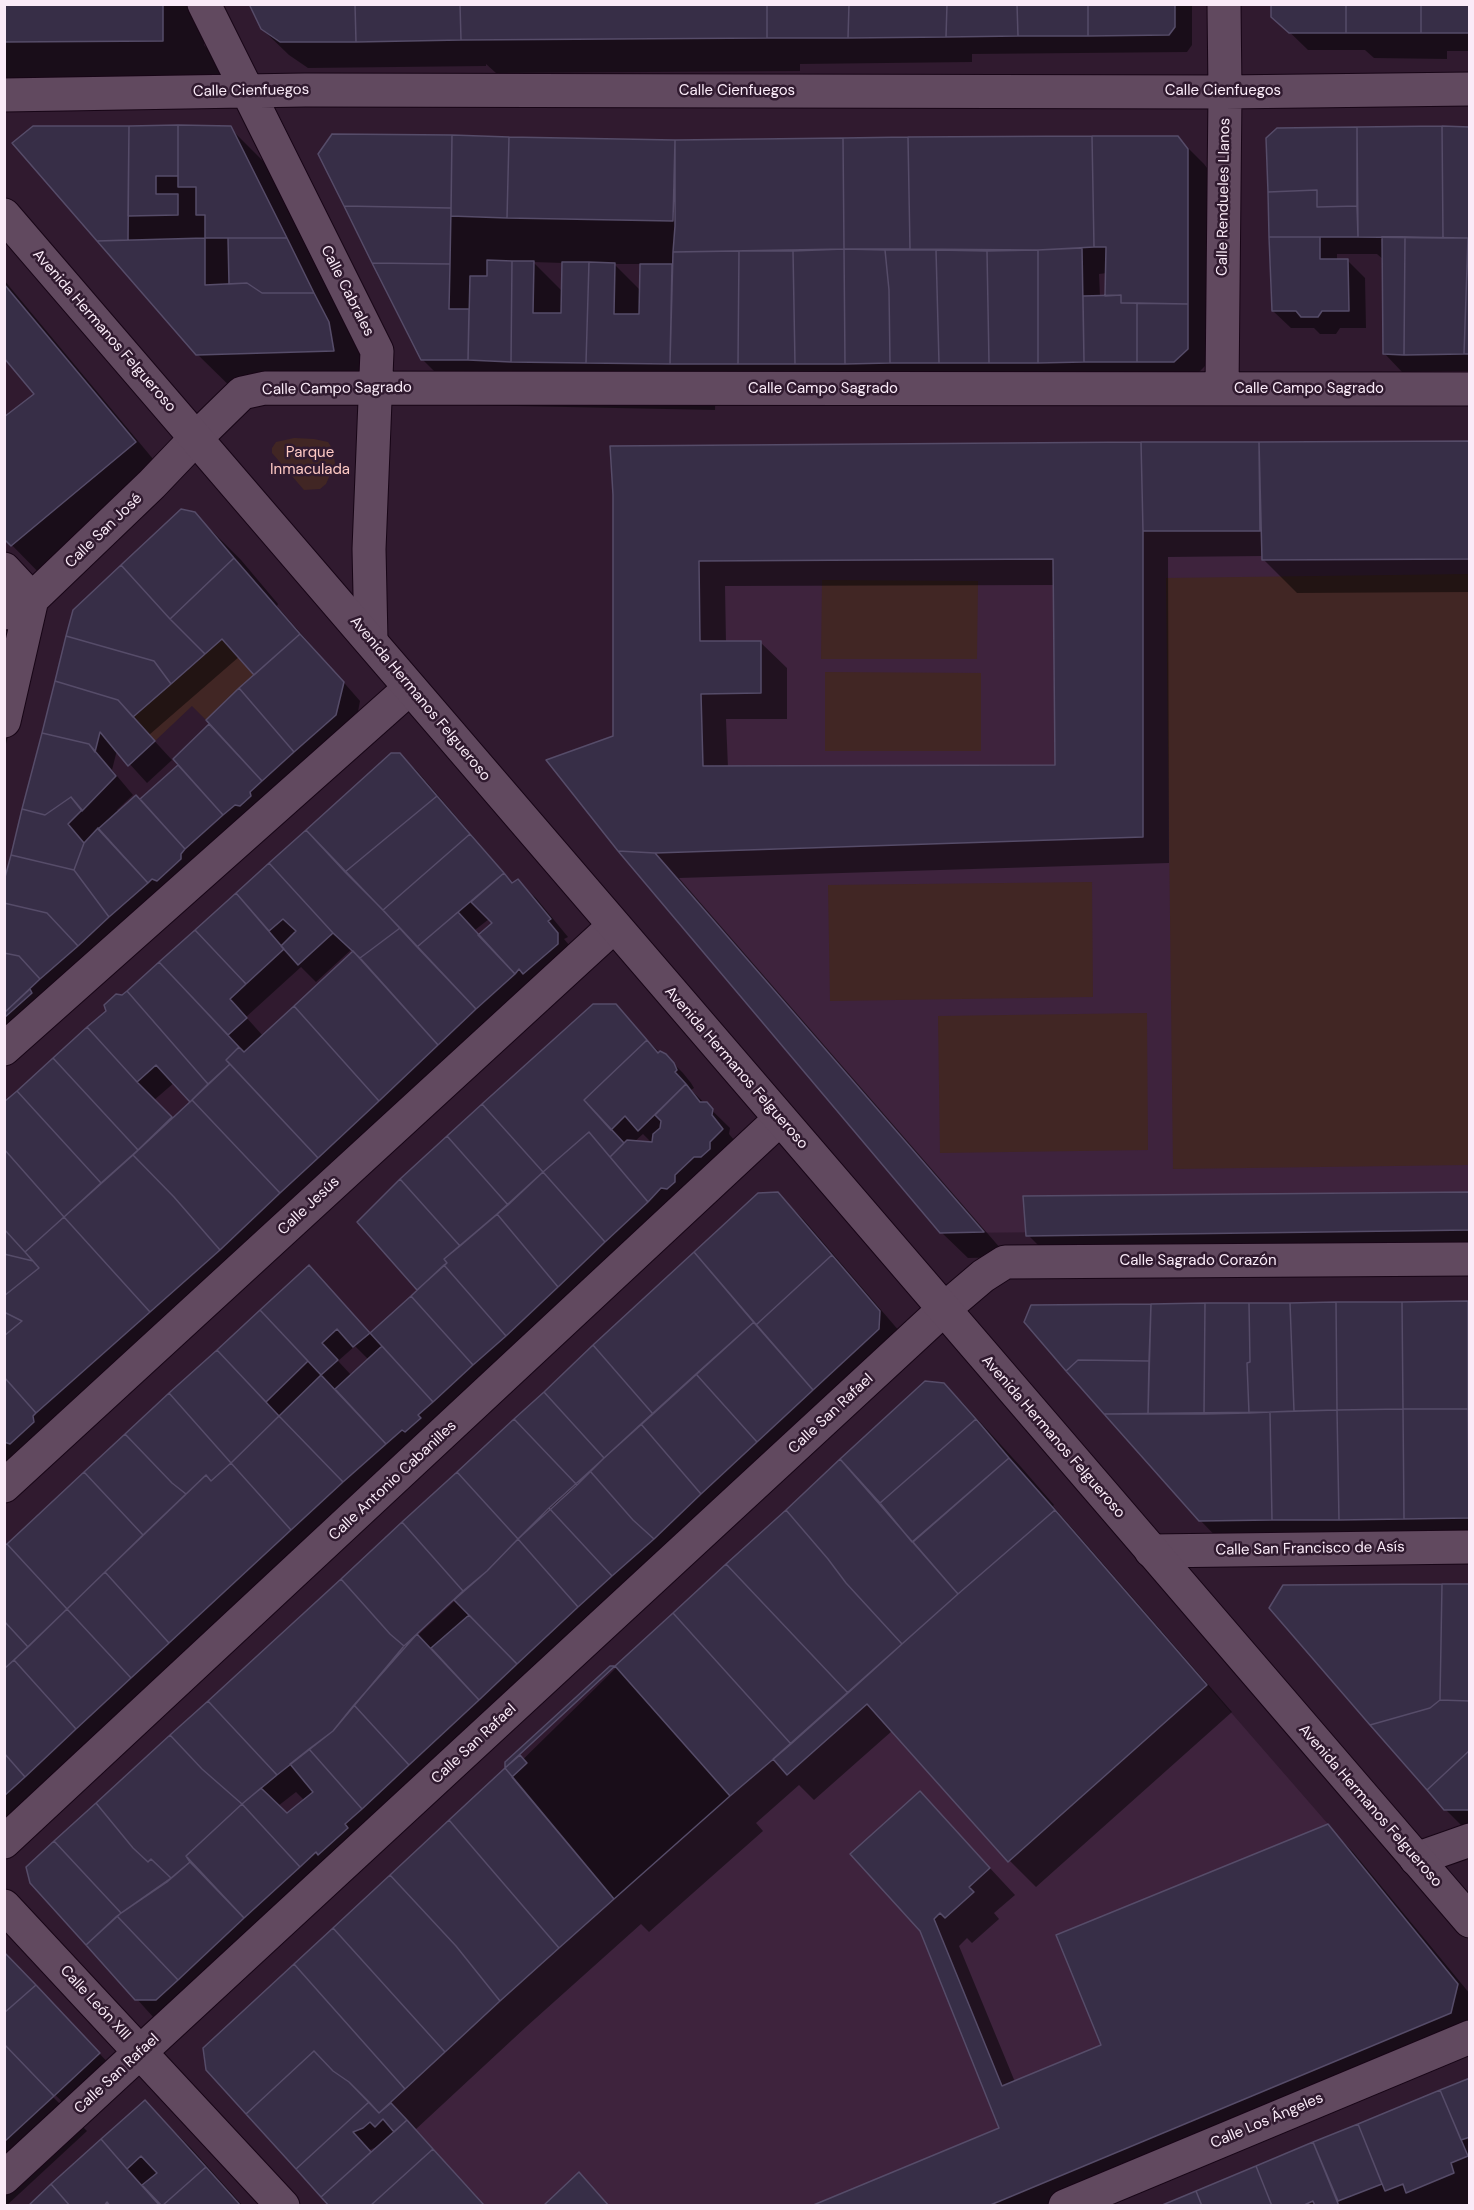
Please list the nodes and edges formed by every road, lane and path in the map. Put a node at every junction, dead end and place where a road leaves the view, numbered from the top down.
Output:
1 (204, 4) edge
2 (1224, 4) edge
3 (1470, 89) edge
4 (247, 91) junction
5 (1225, 92) junction
6 (4, 95) edge
7 (4, 215) edge
8 (375, 388) junction
9 (1222, 389) junction
10 (1470, 389) edge
11 (196, 438) junction
12 (4, 568) edge
13 (18, 606) edge
14 (371, 640) junction
15 (410, 688) junction
16 (4, 721) edge
17 (614, 926) junction
18 (4, 1049) edge
19 (780, 1119) junction
20 (1470, 1259) edge
21 (943, 1310) junction
22 (4, 1486) edge
23 (1470, 1547) edge
24 (1151, 1551) junction
25 (1470, 1840) edge
26 (4, 1842) edge
27 (1416, 1860) junction
28 (4, 1906) edge
29 (1470, 1921) edge
30 (1470, 2037) edge
31 (140, 2052) junction
32 (4, 2178) edge
33 (283, 2205) edge
34 (1065, 2205) edge

1 - 4 street, Calle Cabrales
2 - 5 street, Calle Rendueles Llanos
3 - 5 street, Calle Cienfuegos
4 - 5 street, Calle Cienfuegos
4 - 6 street, Calle Cienfuegos
4 - 8 street, Calle Cabrales
5 - 9 street, Calle Rendueles Llanos
7 - 11 street, Avenida Hermanos Felgueroso
8 - 9 street, Calle Campo Sagrado
8 - 11 street, Calle Campo Sagrado
8 - 14 street, Calle Cabrales
9 - 10 street, Calle Campo Sagrado
11 - 13 street, Calle San José
11 - 14 street, Avenida Hermanos Felgueroso
12 - 13 street
13 - 16 street
14 - 15 street, Avenida Hermanos Felgueroso
15 - 17 street, Avenida Hermanos Felgueroso
15 - 18 street
17 - 19 street, Avenida Hermanos Felgueroso
17 - 22 street, Calle Jesús
19 - 21 street, Avenida Hermanos Felgueroso
19 - 26 street, Calle Antonio Cabanilles
20 - 21 street, Calle Sagrado Corazón
21 - 24 street, Avenida Hermanos Felgueroso
21 - 31 street, Calle San Rafael
23 - 24 street, Calle San Francisco de Asís
24 - 27 street, Avenida Hermanos Felgueroso
25 - 27 street
27 - 29 street, Avenida Hermanos Felgueroso
28 - 31 street, Calle León XIII
30 - 34 street, Calle Los Ángeles
31 - 32 street, Calle San Rafael
31 - 33 street, Calle León XIII

